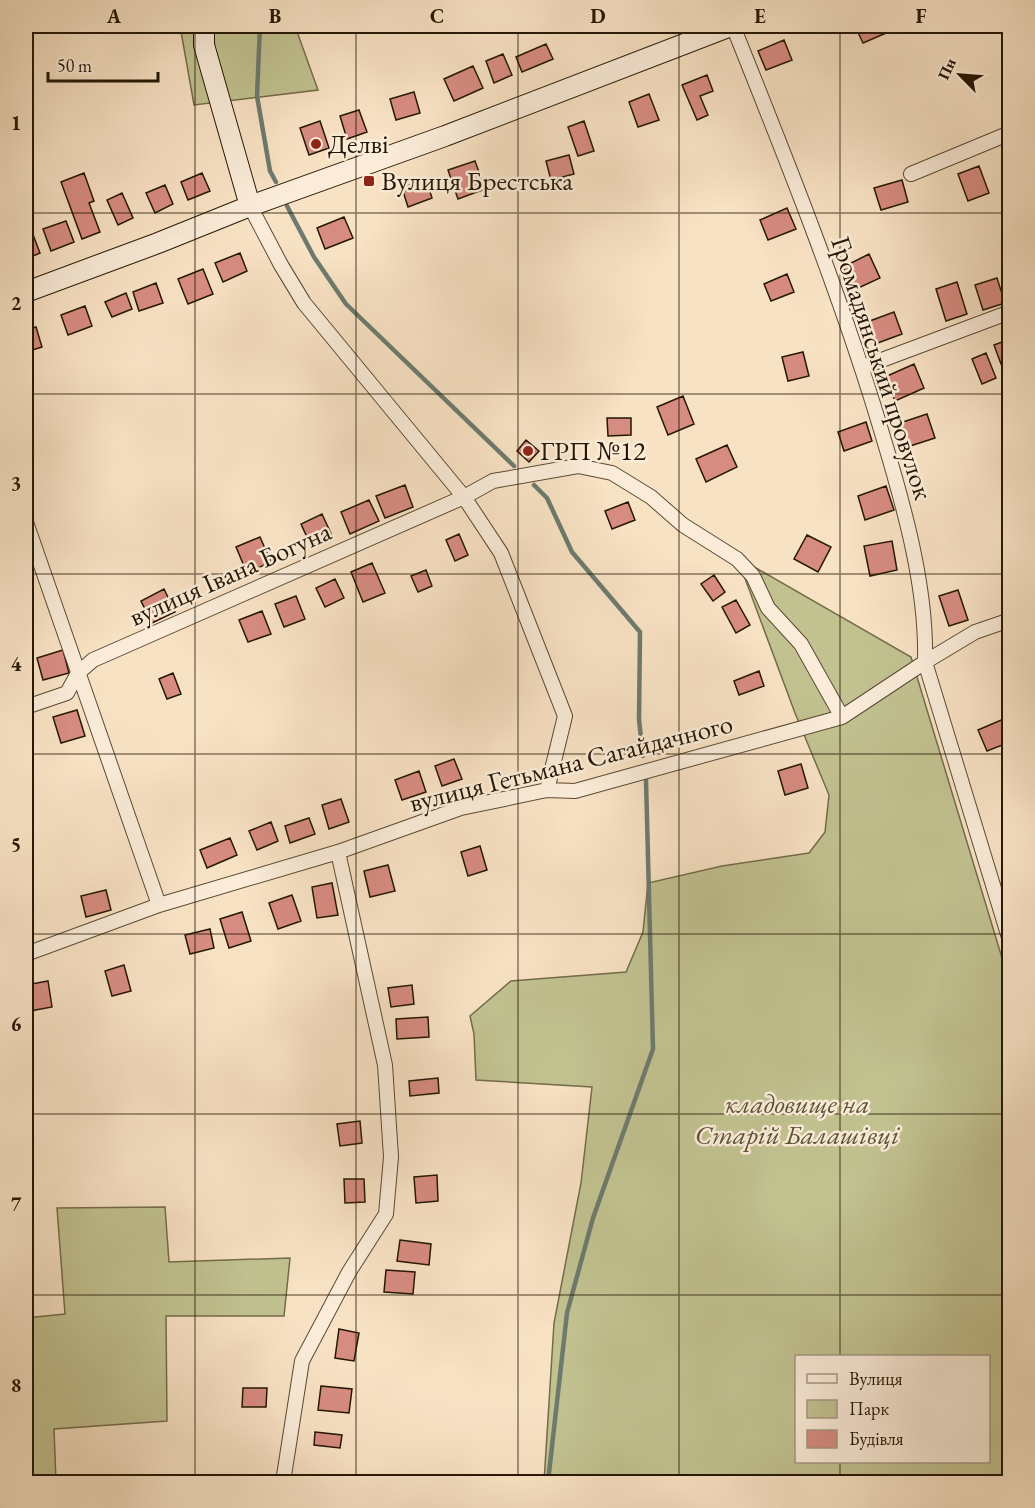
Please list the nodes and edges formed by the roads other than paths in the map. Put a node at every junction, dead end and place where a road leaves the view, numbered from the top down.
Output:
1 (204, 26) edge
2 (732, 26) edge
3 (1010, 133) edge
4 (911, 174) dead end
5 (250, 206) junction
6 (26, 292) edge
7 (1010, 312) edge
8 (863, 366) junction
9 (465, 497) junction
10 (26, 522) edge
11 (1010, 620) edge
12 (925, 662) junction
13 (78, 673) junction
14 (26, 707) edge
15 (842, 717) junction
16 (547, 790) junction
17 (338, 852) junction
18 (159, 905) junction
19 (1010, 941) edge
20 (26, 954) edge
21 (283, 1482) edge

1 - 5 street
2 - 5 street
2 - 8 street, Громадянський провулок
3 - 4 street
5 - 6 street
5 - 9 street
7 - 8 street
8 - 12 street, Громадянський провулок
9 - 13 street, вулиця Івана Богуна
9 - 15 street
9 - 16 street
10 - 13 street
11 - 12 street, вулиця Гетьмана Сагайдачного
12 - 15 street, вулиця Гетьмана Сагайдачного
12 - 19 street, Громадянський провулок
13 - 14 street, вулиця Івана Богуна
13 - 18 street
15 - 16 street, вулиця Гетьмана Сагайдачного
16 - 17 street, вулиця Гетьмана Сагайдачного
17 - 18 street, вулиця Гетьмана Сагайдачного
17 - 21 street
18 - 20 street, вулиця Гетьмана Сагайдачного

